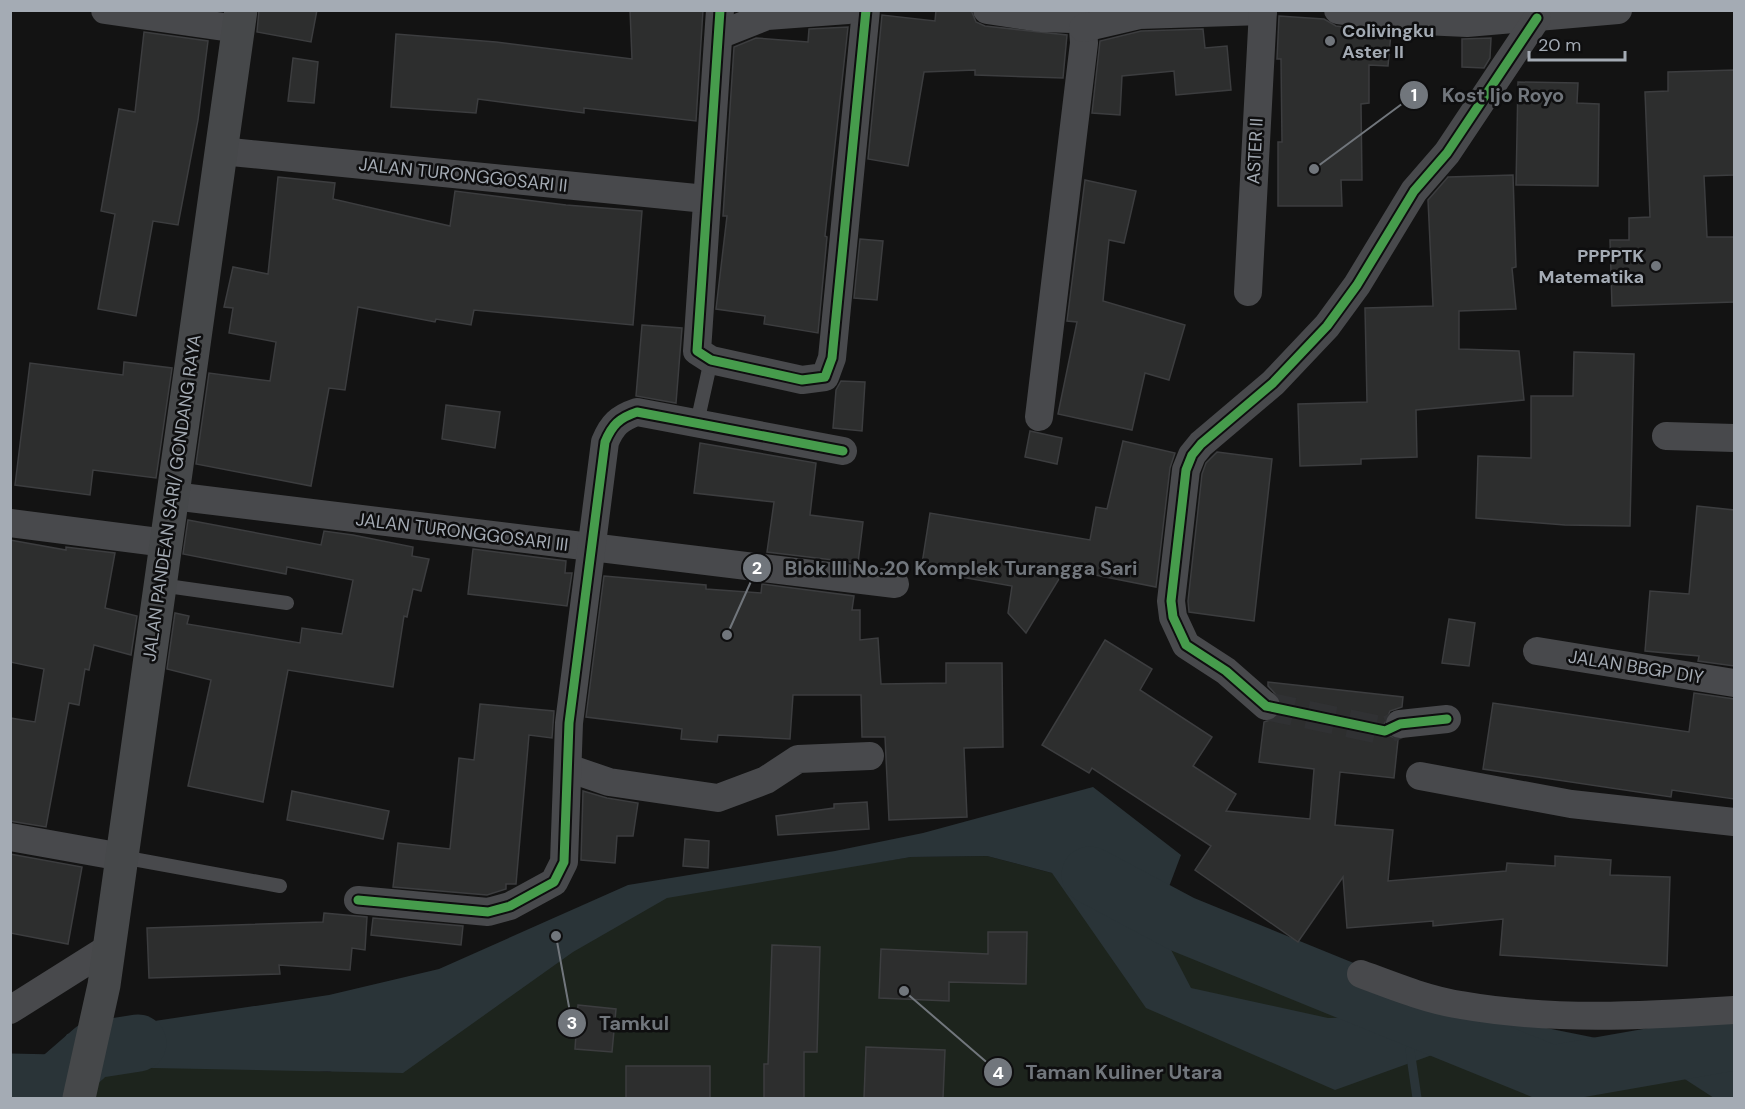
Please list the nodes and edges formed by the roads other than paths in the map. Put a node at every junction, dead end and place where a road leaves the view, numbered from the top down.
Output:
1 (105, 10) edge
2 (848, 10) edge
3 (866, 10) edge
4 (987, 10) edge
5 (1338, 10) edge
6 (1618, 10) edge
7 (1263, 11) edge
8 (1537, 18) junction
9 (239, 20) edge
10 (1082, 20) edge
11 (720, 23) edge
12 (221, 151) junction
13 (706, 199) junction
14 (1248, 292) dead end
15 (711, 360) junction
16 (1039, 417) dead end
17 (697, 423) junction
18 (1666, 436) dead end
19 (1734, 438) edge
20 (843, 451) dead end
21 (173, 496) junction
22 (10, 523) edge
23 (166, 543) junction
24 (590, 548) junction
25 (895, 584) dead end
26 (160, 585) junction
27 (287, 603) dead end
28 (1538, 651) dead end
29 (1734, 683) edge
30 (1266, 706) tunnel mouth
31 (1447, 719) dead end
32 (1400, 724) tunnel mouth
33 (870, 756) dead end
34 (568, 768) junction
35 (1420, 776) dead end
36 (1734, 822) edge
37 (10, 837) edge
38 (122, 857) junction
39 (280, 885) dead end
40 (358, 900) dead end
41 (110, 947) junction
42 (1361, 974) dead end
43 (1734, 1010) edge
44 (10, 1011) edge
45 (79, 1098) edge

1 - 9 street
2 - 11 street
3 - 15 street
4 - 10 street
5 - 8 street
6 - 8 street
7 - 10 street
7 - 14 street, ASTER II
8 - 30 street
9 - 12 main road, JALAN PANDEAN SARI/ GONDANG RAYA
10 - 16 street
11 - 13 street
12 - 13 street, JALAN TURONGGOSARI II
12 - 21 main road, JALAN PANDEAN SARI/ GONDANG RAYA
13 - 15 street
15 - 17 lane
17 - 20 street
17 - 24 street
18 - 19 street
21 - 23 main road, JALAN PANDEAN SARI/ GONDANG RAYA
21 - 24 street, JALAN TURONGGOSARI III
22 - 23 street
23 - 26 main road, JALAN PANDEAN SARI/ GONDANG RAYA
24 - 25 street, JALAN TURONGGOSARI III
24 - 34 street
26 - 27 lane
26 - 38 main road, JALAN PANDEAN SARI/ GONDANG RAYA
28 - 29 street, JALAN BBGP DIY
31 - 32 street
33 - 34 street
34 - 40 street
35 - 36 street
37 - 38 street
38 - 39 lane
38 - 41 main road, JALAN PANDEAN SARI/ GONDANG RAYA
41 - 44 street
41 - 45 main road, JALAN PANDEAN SARI/ GONDANG RAYA
42 - 43 street

